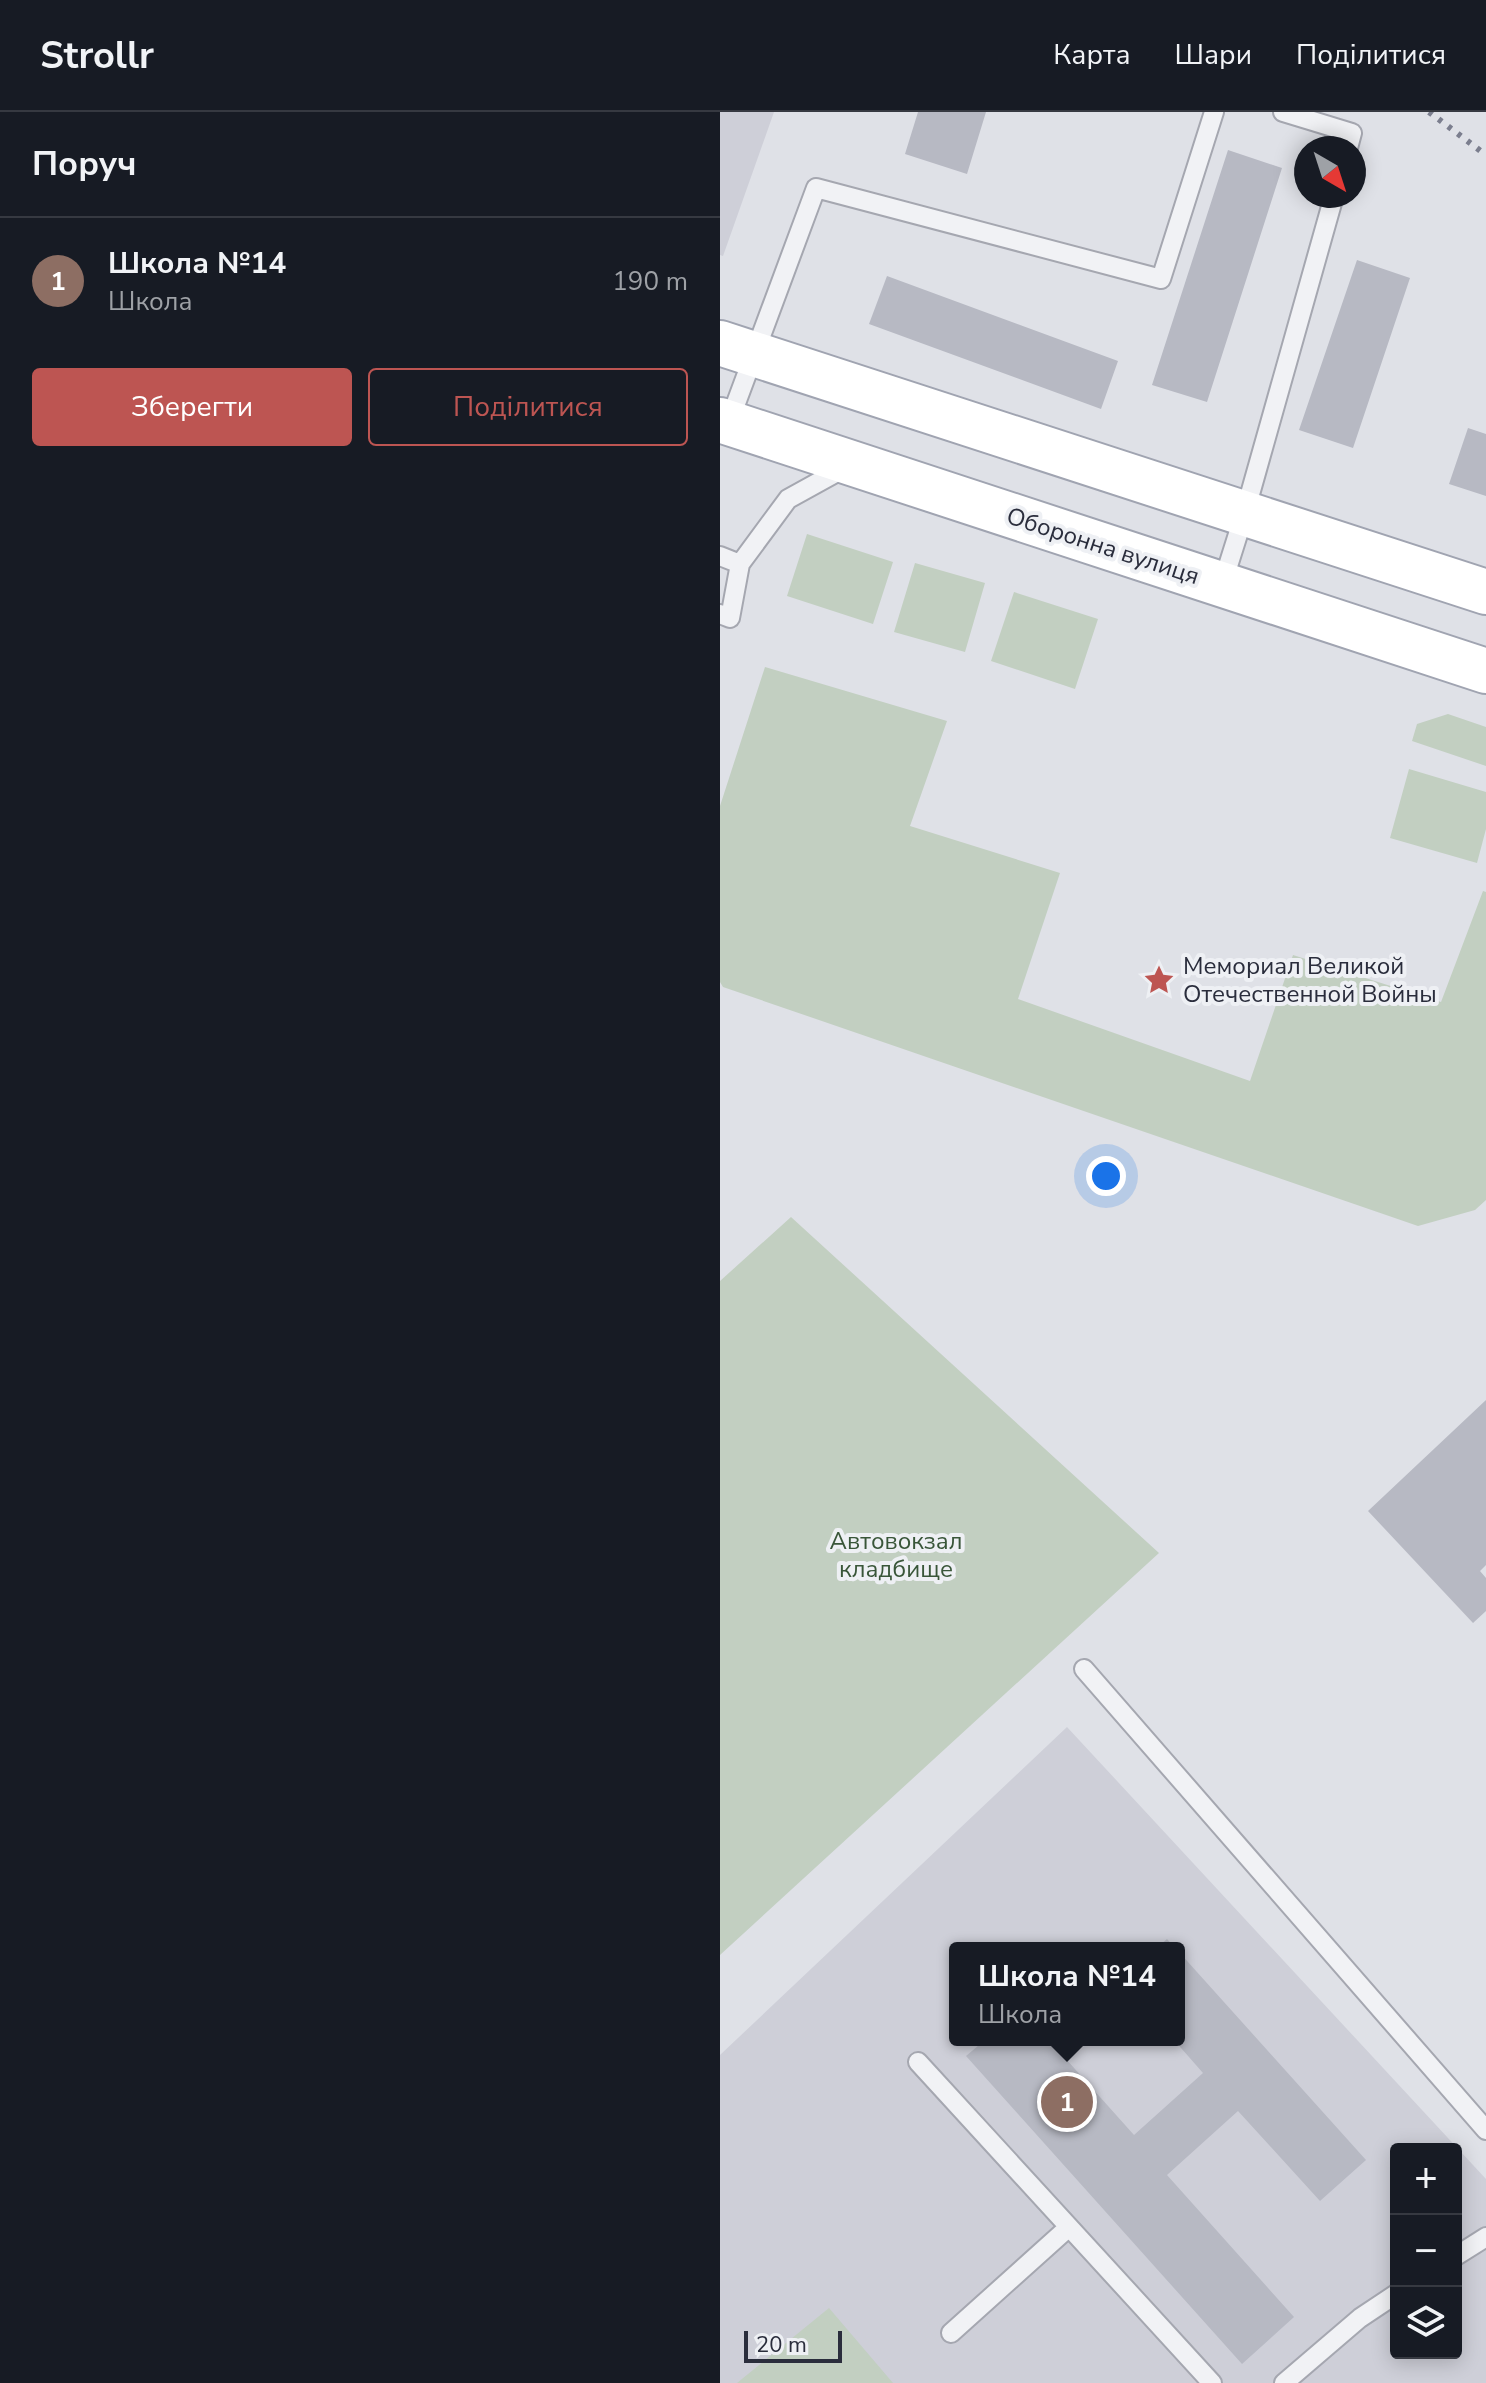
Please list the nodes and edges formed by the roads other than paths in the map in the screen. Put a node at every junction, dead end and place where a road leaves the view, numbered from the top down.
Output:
1 (1214, 112) edge
2 (1283, 112) edge
3 (1351, 136) edge
4 (1331, 208) edge
5 (737, 348) edge
6 (724, 421) edge
7 (852, 464) junction
8 (1245, 512) junction
9 (720, 556) edge
10 (740, 564) junction
11 (1222, 585) junction
12 (1486, 592) edge
13 (720, 614) edge
14 (1486, 671) edge
15 (1084, 1669) dead end
16 (918, 2062) dead end
17 (1486, 2130) edge
18 (1069, 2227) junction
19 (1486, 2237) edge
20 (1462, 2252) edge
21 (1390, 2298) edge
22 (951, 2333) dead end
23 (1212, 2383) edge
24 (1284, 2383) edge

1 - 5 lane
2 - 3 lane
4 - 8 lane
5 - 6 lane
5 - 8 main road
6 - 7 main road, Оборонна вулиця
7 - 10 lane
7 - 11 main road, Оборонна вулиця
8 - 11 lane
8 - 12 main road
9 - 10 lane
10 - 13 lane
11 - 14 main road, Оборонна вулиця
15 - 17 lane
16 - 18 lane
18 - 22 lane
18 - 23 lane
19 - 20 lane
21 - 24 lane

